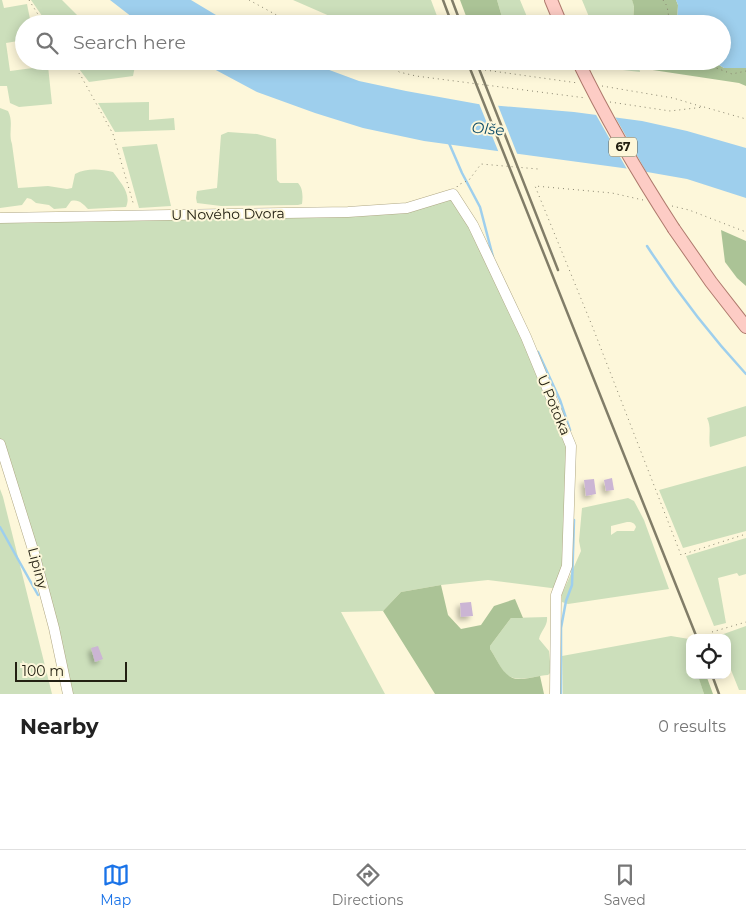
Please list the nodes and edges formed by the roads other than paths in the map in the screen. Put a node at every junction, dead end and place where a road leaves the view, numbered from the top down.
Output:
1 (551, 0) edge
2 (557, 15) edge
3 (583, 70) edge
4 (453, 194) joint
5 (0, 218) edge
6 (746, 326) edge
7 (0, 444) edge
8 (68, 694) edge
9 (555, 694) edge

1 - 2 main road
3 - 6 main road, 67, bridge
4 - 5 street, U Nového Dvora
4 - 9 street, U Potoka
7 - 8 street, Lipiny

